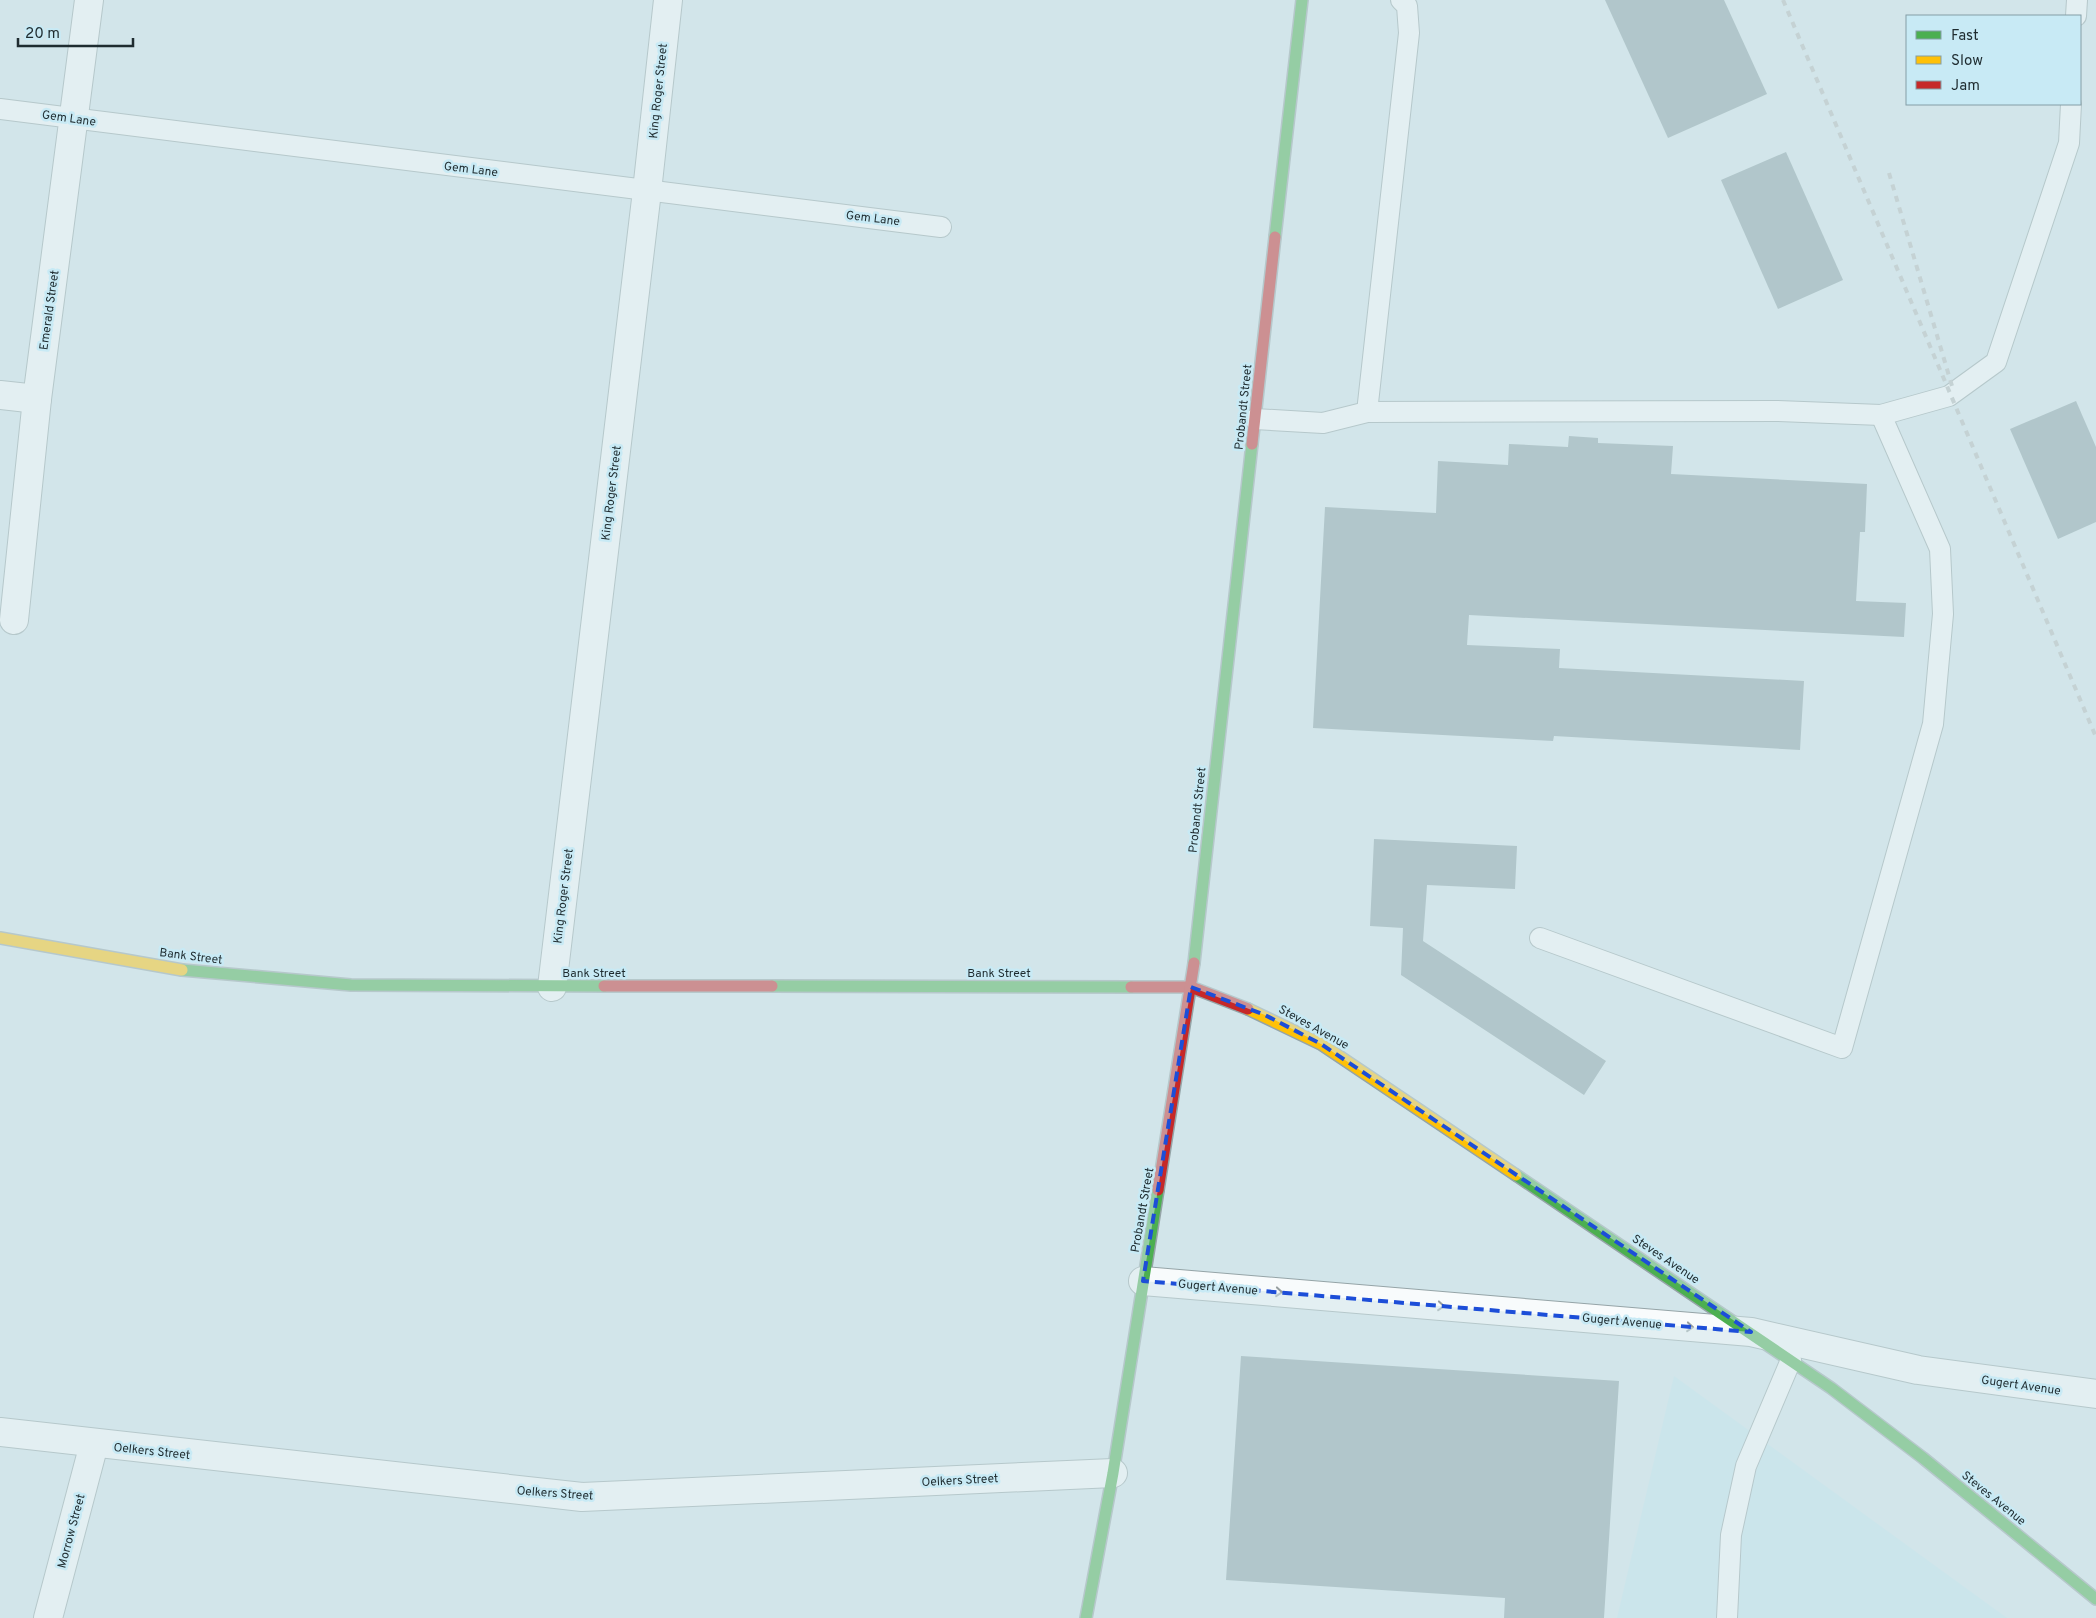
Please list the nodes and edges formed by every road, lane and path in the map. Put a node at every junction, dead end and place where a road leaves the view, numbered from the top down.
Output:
1 (88, 0) edge
2 (668, 0) edge
3 (1302, 0) edge
4 (1401, 0) edge
5 (2077, 0) edge
6 (2076, 15) edge
7 (2071, 105) edge
8 (0, 108) edge
9 (74, 119) junction
10 (647, 191) junction
11 (942, 227) dead end
12 (0, 394) edge
13 (37, 400) junction
14 (1367, 412) junction
15 (1881, 415) junction
16 (1255, 419) junction
17 (14, 620) dead end
18 (0, 938) edge
19 (1540, 938) dead end
20 (552, 987) junction
21 (1191, 987) junction
22 (1144, 1281) junction
23 (1751, 1332) junction
24 (1791, 1360) junction
25 (2096, 1394) edge
26 (0, 1432) edge
27 (94, 1444) junction
28 (1113, 1473) junction
29 (2096, 1599) edge
30 (48, 1618) edge
31 (1086, 1618) edge
32 (1727, 1618) edge

1 - 9 street, Emerald Street
2 - 10 street, King Roger Street
3 - 16 main road, Probandt Street
4 - 14 lane
5 - 6 lane
7 - 15 lane
8 - 9 lane, Gem Lane
9 - 10 lane, Gem Lane
9 - 13 street, Emerald Street
10 - 11 lane, Gem Lane
10 - 20 street, King Roger Street
12 - 13 street
13 - 17 street, Emerald Street
14 - 15 lane
14 - 16 lane
15 - 19 lane
16 - 21 main road, Probandt Street
18 - 20 main road, Bank Street
20 - 21 main road, Bank Street
21 - 22 main road, Probandt Street
21 - 23 main road, Steves Avenue
22 -> 23 street, Gugert Avenue
22 - 28 main road, Probandt Street
23 - 24 main road, Steves Avenue
23 - 25 street, Gugert Avenue
24 - 29 main road, Steves Avenue
24 - 32 lane
26 - 27 street, Oelkers Street
27 - 28 street, Oelkers Street
27 - 30 street, Morrow Street
28 - 31 main road, Probandt Street

